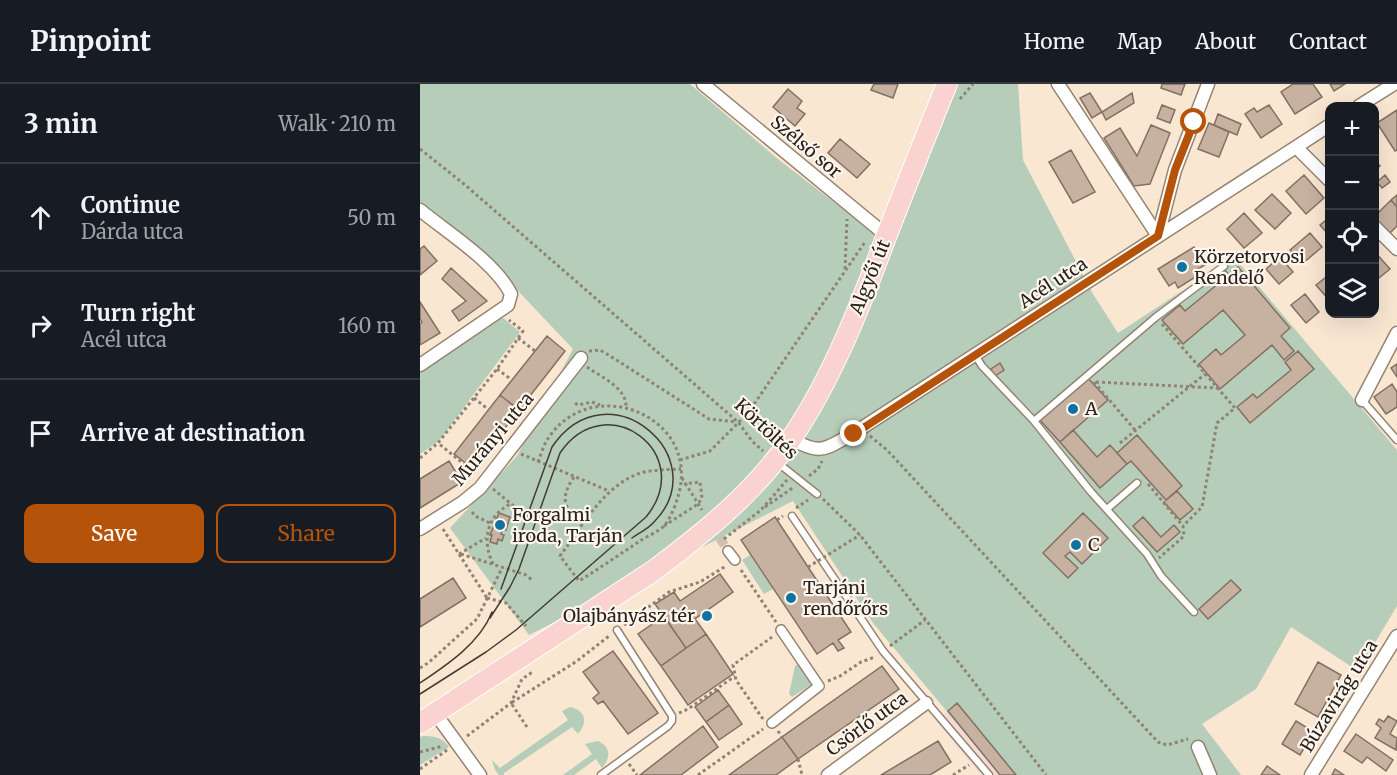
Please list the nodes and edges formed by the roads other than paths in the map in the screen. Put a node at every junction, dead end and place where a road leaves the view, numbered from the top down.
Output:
1 (704, 84) edge
2 (946, 84) edge
3 (1058, 84) edge
4 (1208, 84) edge
5 (1394, 84) edge
6 (1365, 102) edge
7 (1325, 128) edge
8 (1296, 147) junction
9 (1325, 177) edge
10 (420, 210) edge
11 (881, 231) junction
12 (1379, 231) edge
13 (1158, 236) junction
14 (1397, 249) edge
15 (1224, 266) dead end
16 (1397, 333) edge
17 (975, 355) junction
18 (580, 360) road end
19 (420, 365) edge
20 (1362, 400) joint
21 (1034, 421) junction
22 (791, 439) junction
23 (1397, 440) edge
24 (774, 460) junction
25 (1137, 483) road end
26 (817, 494) road end
27 (1107, 509) junction
28 (792, 516) dead end
29 (420, 529) edge
30 (728, 551) tunnel mouth
31 (735, 560) road end
32 (1194, 612) dead end
33 (617, 630) dead end
34 (781, 630) road end
35 (1396, 642) edge
36 (926, 703) junction
37 (428, 718) edge
38 (772, 723) road end
39 (1198, 747) road end
40 (480, 775) edge
41 (601, 775) edge
42 (828, 775) edge
43 (989, 775) edge
44 (1210, 775) edge
45 (1311, 775) edge

1 - 11 street, Szélső sor
2 - 11 main road, Algyői út
3 - 13 street
4 - 13 street
5 - 6 street
7 - 8 street, Acél utca
8 - 9 street
8 - 13 street, Acél utca
10 - 19 street
11 - 22 main road, Algyői út
12 - 14 street
13 - 17 street, Acél utca
15 - 21 lane
16 - 20 street
17 - 21 lane
17 - 22 street, Acél utca
18 - 29 street, Murányi utca
20 - 23 lane
21 - 27 lane
22 - 24 main road, Algyői út
24 - 26 lane, Körtöltés
24 - 37 main road, Algyői út
25 - 27 lane
27 - 32 lane
28 - 36 lane
30 - 31 street
33 - 41 lane
34 - 38 street
35 - 45 street, Búzavirág utca
36 - 42 street, Csörlő utca
36 - 43 lane
37 - 40 street
39 - 44 street

